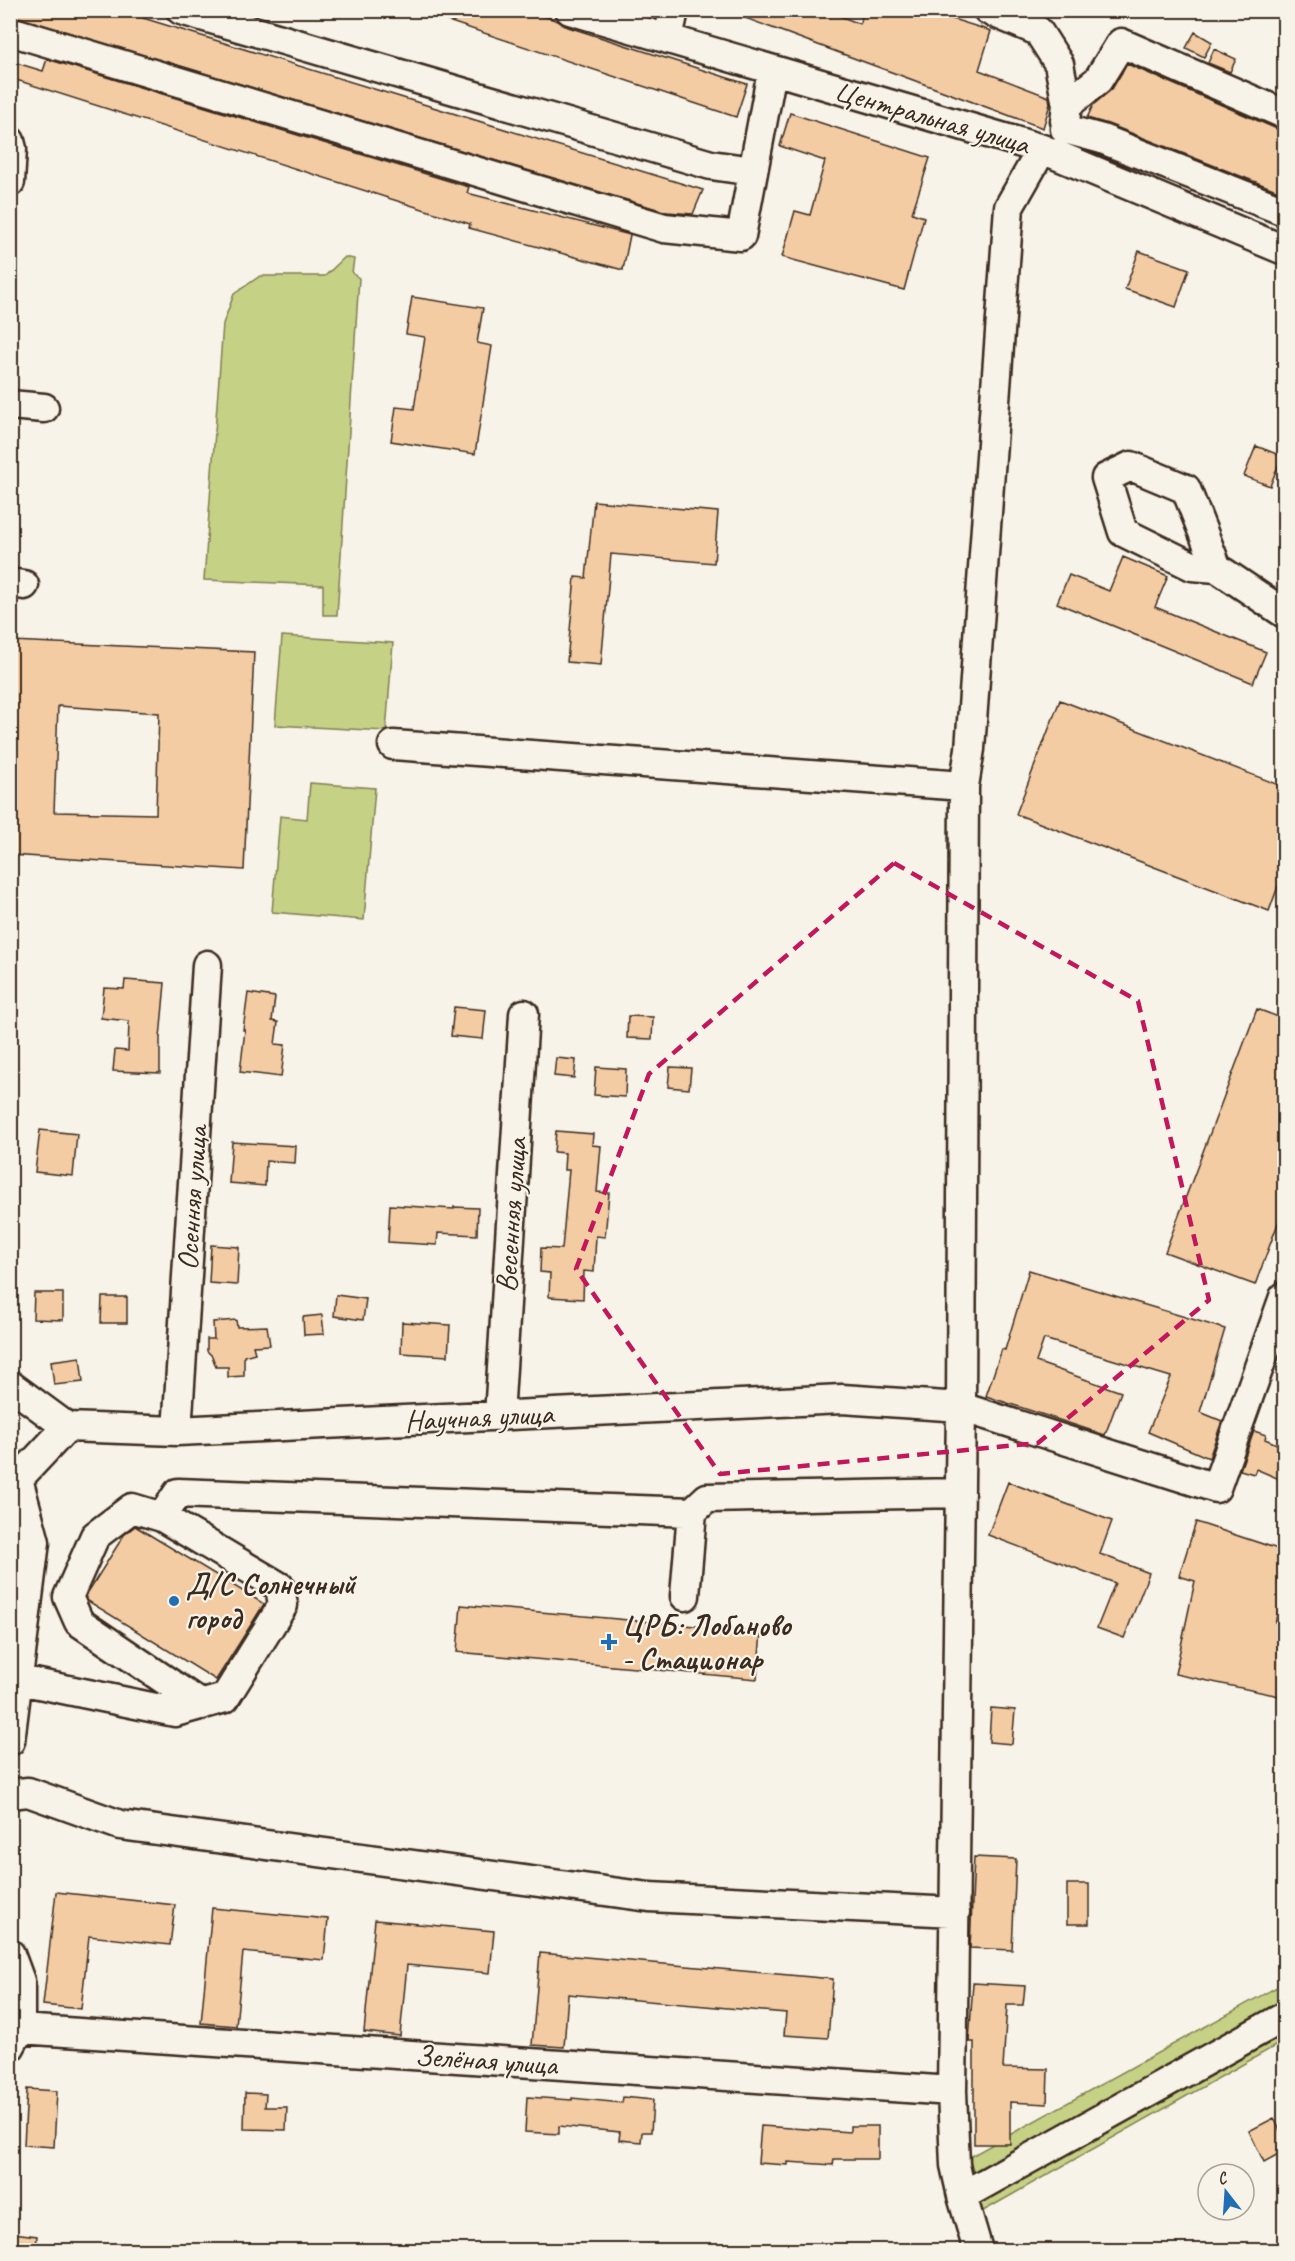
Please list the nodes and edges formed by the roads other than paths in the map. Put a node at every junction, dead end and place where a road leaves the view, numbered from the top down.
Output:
1 (181, 10) edge
2 (570, 10) edge
3 (988, 10) edge
4 (670, 19) edge
5 (10, 31) edge
6 (772, 71) junction
7 (1284, 114) edge
8 (1066, 117) junction
9 (10, 141) edge
10 (1049, 152) junction
11 (753, 171) junction
12 (10, 182) edge
13 (1284, 211) edge
14 (1284, 250) edge
15 (10, 405) edge
16 (44, 408) dead end
17 (1217, 568) dead end
18 (1284, 613) edge
19 (393, 745) dead end
20 (964, 786) junction
21 (207, 965) dead end
22 (524, 1014) dead end
23 (1284, 1297) edge
24 (10, 1385) edge
25 (961, 1407) junction
26 (499, 1416) junction
27 (67, 1427) junction
28 (177, 1431) junction
29 (960, 1493) junction
30 (692, 1512) junction
31 (162, 1517) junction
32 (10, 1529) edge
33 (10, 1571) edge
34 (685, 1596) dead end
35 (15, 1678) edge
36 (202, 1705) junction
37 (10, 1741) edge
38 (10, 1794) edge
39 (955, 1911) junction
40 (10, 1954) edge
41 (1284, 2017) edge
42 (15, 2038) edge
43 (952, 2091) junction
44 (962, 2196) junction
45 (978, 2250) edge

1 - 11 street
2 - 4 street, Центральная улица
3 - 8 street
4 - 6 street, Центральная улица
5 - 11 street
6 - 10 street, Центральная улица
6 - 11 street
7 - 8 street
8 - 10 street
8 - 13 street
9 - 12 street
10 - 14 street, Центральная улица
10 - 20 street
15 - 16 street
17 - 18 street
19 - 20 street
20 - 25 street
21 - 28 street, Осенняя улица
22 - 26 street, Весенняя улица
23 - 25 street, Научная улица
24 - 27 street
25 - 26 street, Научная улица
25 - 29 street
26 - 28 street, Научная улица
27 - 28 street, Научная улица
27 - 35 street
29 - 30 street
29 - 39 street
30 - 31 street
30 - 34 street
31 - 36 street
31 - 36 street
32 - 33 street
35 - 36 street
35 - 37 street
38 - 39 street
39 - 43 street
40 - 42 street, Зелёная улица
41 - 44 street
42 - 43 street, Зелёная улица
43 - 44 street
44 - 45 street

